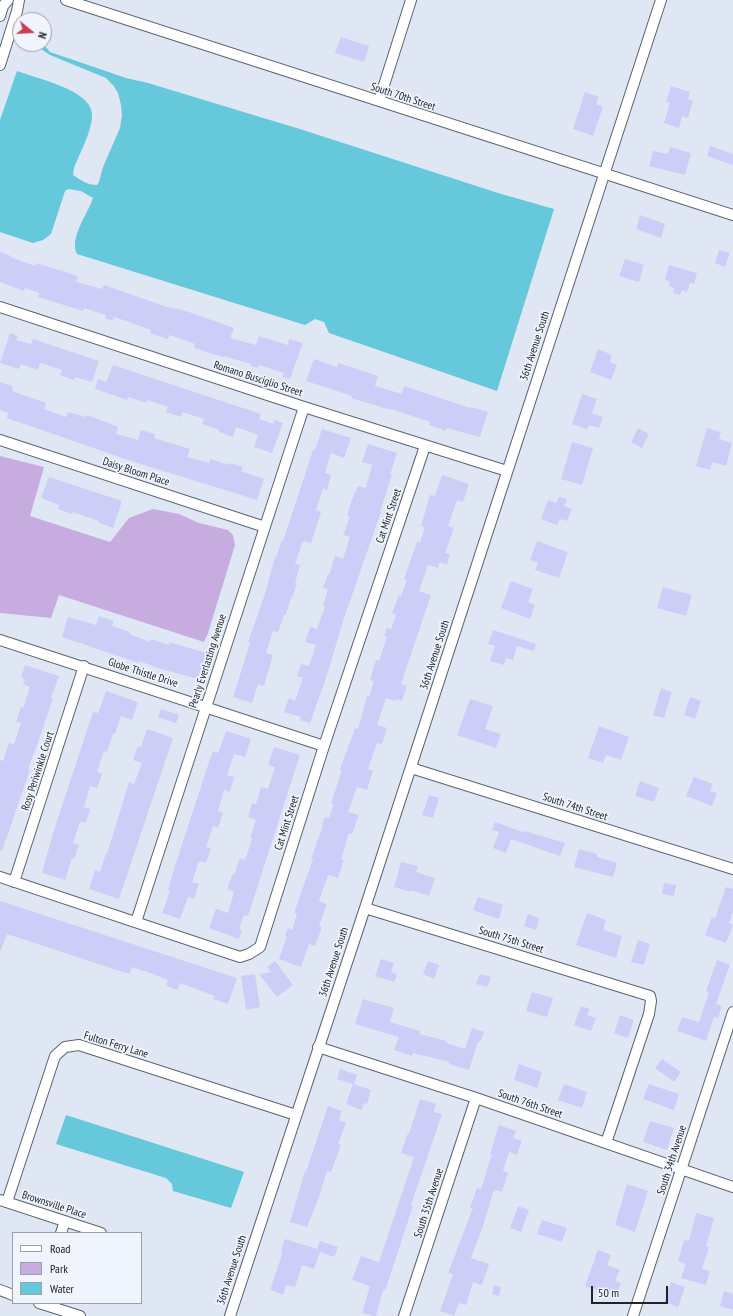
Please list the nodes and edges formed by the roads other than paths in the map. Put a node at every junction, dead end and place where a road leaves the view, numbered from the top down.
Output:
1 (8, 0) edge
2 (19, 0) edge
3 (66, 0) edge
4 (411, 0) edge
5 (661, 0) edge
6 (0, 16) edge
7 (0, 65) edge
8 (378, 101) junction
9 (604, 174) junction
10 (733, 216) edge
11 (0, 308) edge
12 (304, 407) junction
13 (0, 440) edge
14 (425, 446) junction
15 (507, 470) junction
16 (265, 527) junction
17 (0, 640) edge
18 (84, 666) junction
19 (206, 707) junction
20 (324, 746) junction
21 (411, 768) junction
22 (733, 869) edge
23 (0, 877) edge
24 (14, 882) junction
25 (365, 908) junction
26 (136, 922) junction
27 (733, 1012) edge
28 (318, 1047) junction
29 (476, 1098) junction
30 (296, 1115) junction
31 (606, 1143) junction
32 (682, 1169) junction
33 (733, 1187) edge
34 (4, 1201) edge
35 (65, 1221) junction
36 (61, 1232) edge
37 (98, 1232) edge
38 (0, 1290) edge
39 (12, 1294) edge
40 (42, 1304) edge
41 (80, 1316) edge
42 (230, 1316) edge
43 (404, 1316) edge
44 (633, 1316) edge

1 - 6 street
2 - 7 street
3 - 8 street, South 70th Street
4 - 8 street
5 - 9 street, 36th Avenue South
8 - 9 street, South 70th Street
9 - 10 street, South 70th Street
9 - 15 street, 36th Avenue South
11 - 12 street, Romano Busciglio Street
12 - 14 street, Romano Busciglio Street
12 - 16 street, Pearly Everlasting Avenue
13 - 16 street, Daisy Bloom Place
14 - 15 street, Romano Busciglio Street
14 - 20 street, Cat Mint Street
15 - 21 street, 36th Avenue South
16 - 19 street, Pearly Everlasting Avenue
17 - 18 street, Globe Thistle Drive
18 - 19 street, Globe Thistle Drive
18 - 24 street, Rosy Periwinkle Court
19 - 20 street, Globe Thistle Drive
19 - 26 street, Pearly Everlasting Avenue
20 - 26 street, Cat Mint Street
21 - 22 street, South 74th Street
21 - 25 street, 36th Avenue South
23 - 24 street, Cat Mint Street
24 - 26 street, Cat Mint Street
25 - 28 street, 36th Avenue South
25 - 31 street, South 75th Street
27 - 32 street, South 34th Avenue
28 - 29 street, South 76th Street
28 - 30 street, 36th Avenue South
29 - 31 street, South 76th Street
29 - 43 street, South 35th Avenue
30 - 34 street, Fulton Ferry Lane
30 - 42 street, 36th Avenue South
31 - 32 street, South 76th Street
32 - 33 street, South 76th Street
32 - 44 street, South 34th Avenue
34 - 35 street, Brownsville Place
35 - 36 street
35 - 37 street, Brownsville Place
38 - 39 street
40 - 41 street

